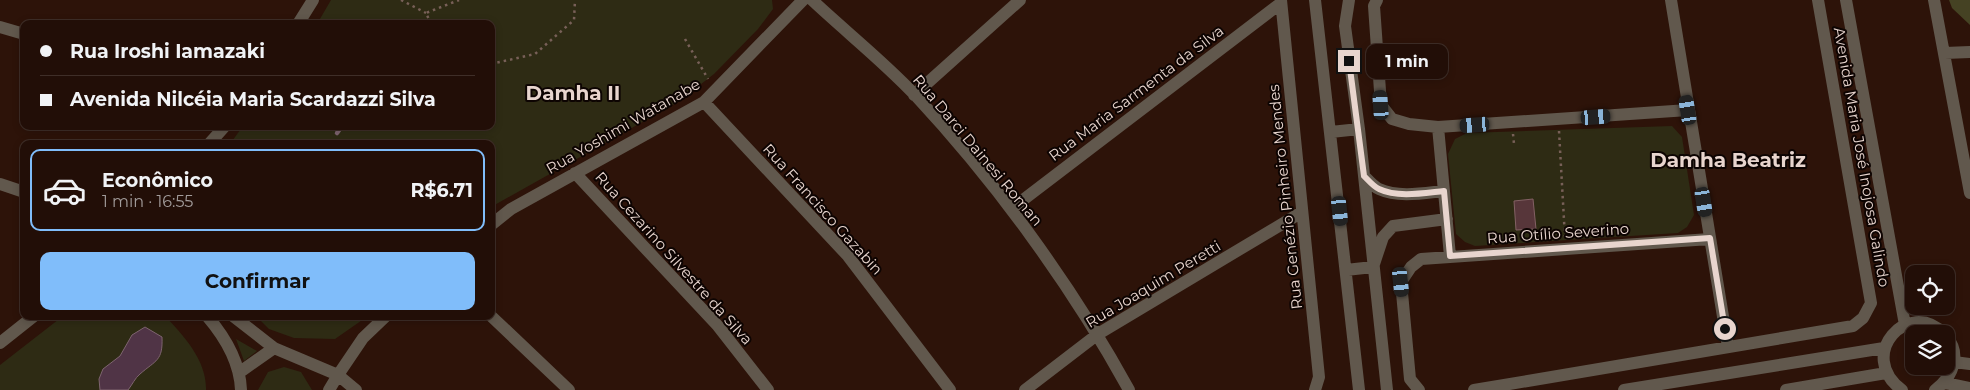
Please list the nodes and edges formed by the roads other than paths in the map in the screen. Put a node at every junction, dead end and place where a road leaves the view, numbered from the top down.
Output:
1 (803, 0) edge
2 (812, 0) edge
3 (1020, 0) edge
4 (1316, 0) edge
5 (1349, 0) edge
6 (1378, 0) edge
7 (1671, 0) edge
8 (1818, 0) edge
9 (1846, 0) edge
10 (1934, 0) edge
11 (307, 2) edge
12 (1281, 2) edge
13 (300, 20) edge
14 (0, 27) edge
15 (20, 33) edge
16 (1970, 52) edge
17 (1945, 53) junction
18 (914, 95) junction
19 (704, 102) junction
20 (1688, 110) junction
21 (1438, 127) junction
22 (1358, 129) junction
23 (221, 130) edge
24 (1331, 132) junction
25 (212, 140) edge
26 (575, 173) junction
27 (1364, 176) junction
28 (1969, 177) edge
29 (0, 184) edge
30 (20, 191) edge
31 (1444, 191) junction
32 (1970, 193) edge
33 (1011, 209) junction
34 (1302, 212) junction
35 (1447, 219) junction
36 (495, 222) edge
37 (1710, 238) junction
38 (1450, 256) junction
39 (1374, 267) junction
40 (1346, 270) junction
41 (29, 320) edge
42 (211, 320) edge
43 (238, 320) edge
44 (382, 320) edge
45 (495, 320) edge
46 (1905, 325) junction
47 (1930, 325) edge
48 (1098, 334) junction
49 (0, 343) edge
50 (274, 348) junction
51 (1728, 348) junction
52 (1884, 348) junction
53 (1955, 362) edge
54 (1970, 364) edge
55 (240, 372) junction
56 (1886, 373) junction
57 (338, 375) junction
58 (1950, 375) edge
59 (1940, 386) edge
60 (1970, 388) edge
61 (241, 390) edge
62 (329, 390) edge
63 (356, 390) edge
64 (569, 390) edge
65 (768, 390) edge
66 (950, 390) edge
67 (1025, 390) edge
68 (1128, 390) edge
69 (1315, 390) edge
70 (1359, 390) edge
71 (1387, 390) edge
72 (1419, 390) edge
73 (1474, 390) edge
74 (1624, 390) edge
75 (1786, 390) edge
76 (1902, 390) edge

1 - 19 street, Rua Yoshimi Watanabe
2 - 18 street, Rua Darci Dainesi Roman
3 - 18 street
4 - 24 street
5 - 22 street
6 - 21 street
7 - 20 street
8 - 51 street, Avenida Maria José Inojosa Galindo
9 - 46 street
10 - 17 street
11 - 13 street
12 - 33 street, Rua Maria Sarmenta da Silva
12 - 34 street, Rua Genézio Pinheiro Mendes
14 - 15 street
16 - 17 street
17 - 28 street
18 - 33 street, Rua Darci Dainesi Roman
19 - 26 street, Rua Yoshimi Watanabe
19 - 66 street, Rua Francisco Gazabin
20 - 21 street
20 - 37 street
21 - 31 street
22 - 24 street
22 - 27 street
23 - 25 street
24 - 40 street
26 - 36 street, Rua Yoshimi Watanabe
26 - 65 street, Rua Cezarino Silvestre da Silva
27 - 31 street
27 - 39 street
28 - 32 street
29 - 30 street
31 - 35 street
33 - 48 street, Rua Darci Dainesi Roman
34 - 48 street, Rua Joaquim Peretti
34 - 69 street, Rua Genézio Pinheiro Mendes
35 - 38 street
35 - 39 street
37 - 38 street, Rua Otílio Severino
37 - 51 street
38 - 72 street, Rua Otílio Severino
39 - 40 street
39 - 71 street
40 - 70 street
41 - 49 street
42 - 55 street
43 - 50 street
44 - 57 street
45 - 64 street
46 - 47 street
46 - 52 street
48 - 67 street, Rua Joaquim Peretti
48 - 68 street, Rua Darci Dainesi Roman
50 - 55 street
50 - 57 street
51 - 73 street
52 - 56 street
52 - 74 street
53 - 54 street
55 - 61 street
56 - 75 street
56 - 76 street
57 - 62 street
57 - 63 street
58 - 59 street
59 - 60 street

